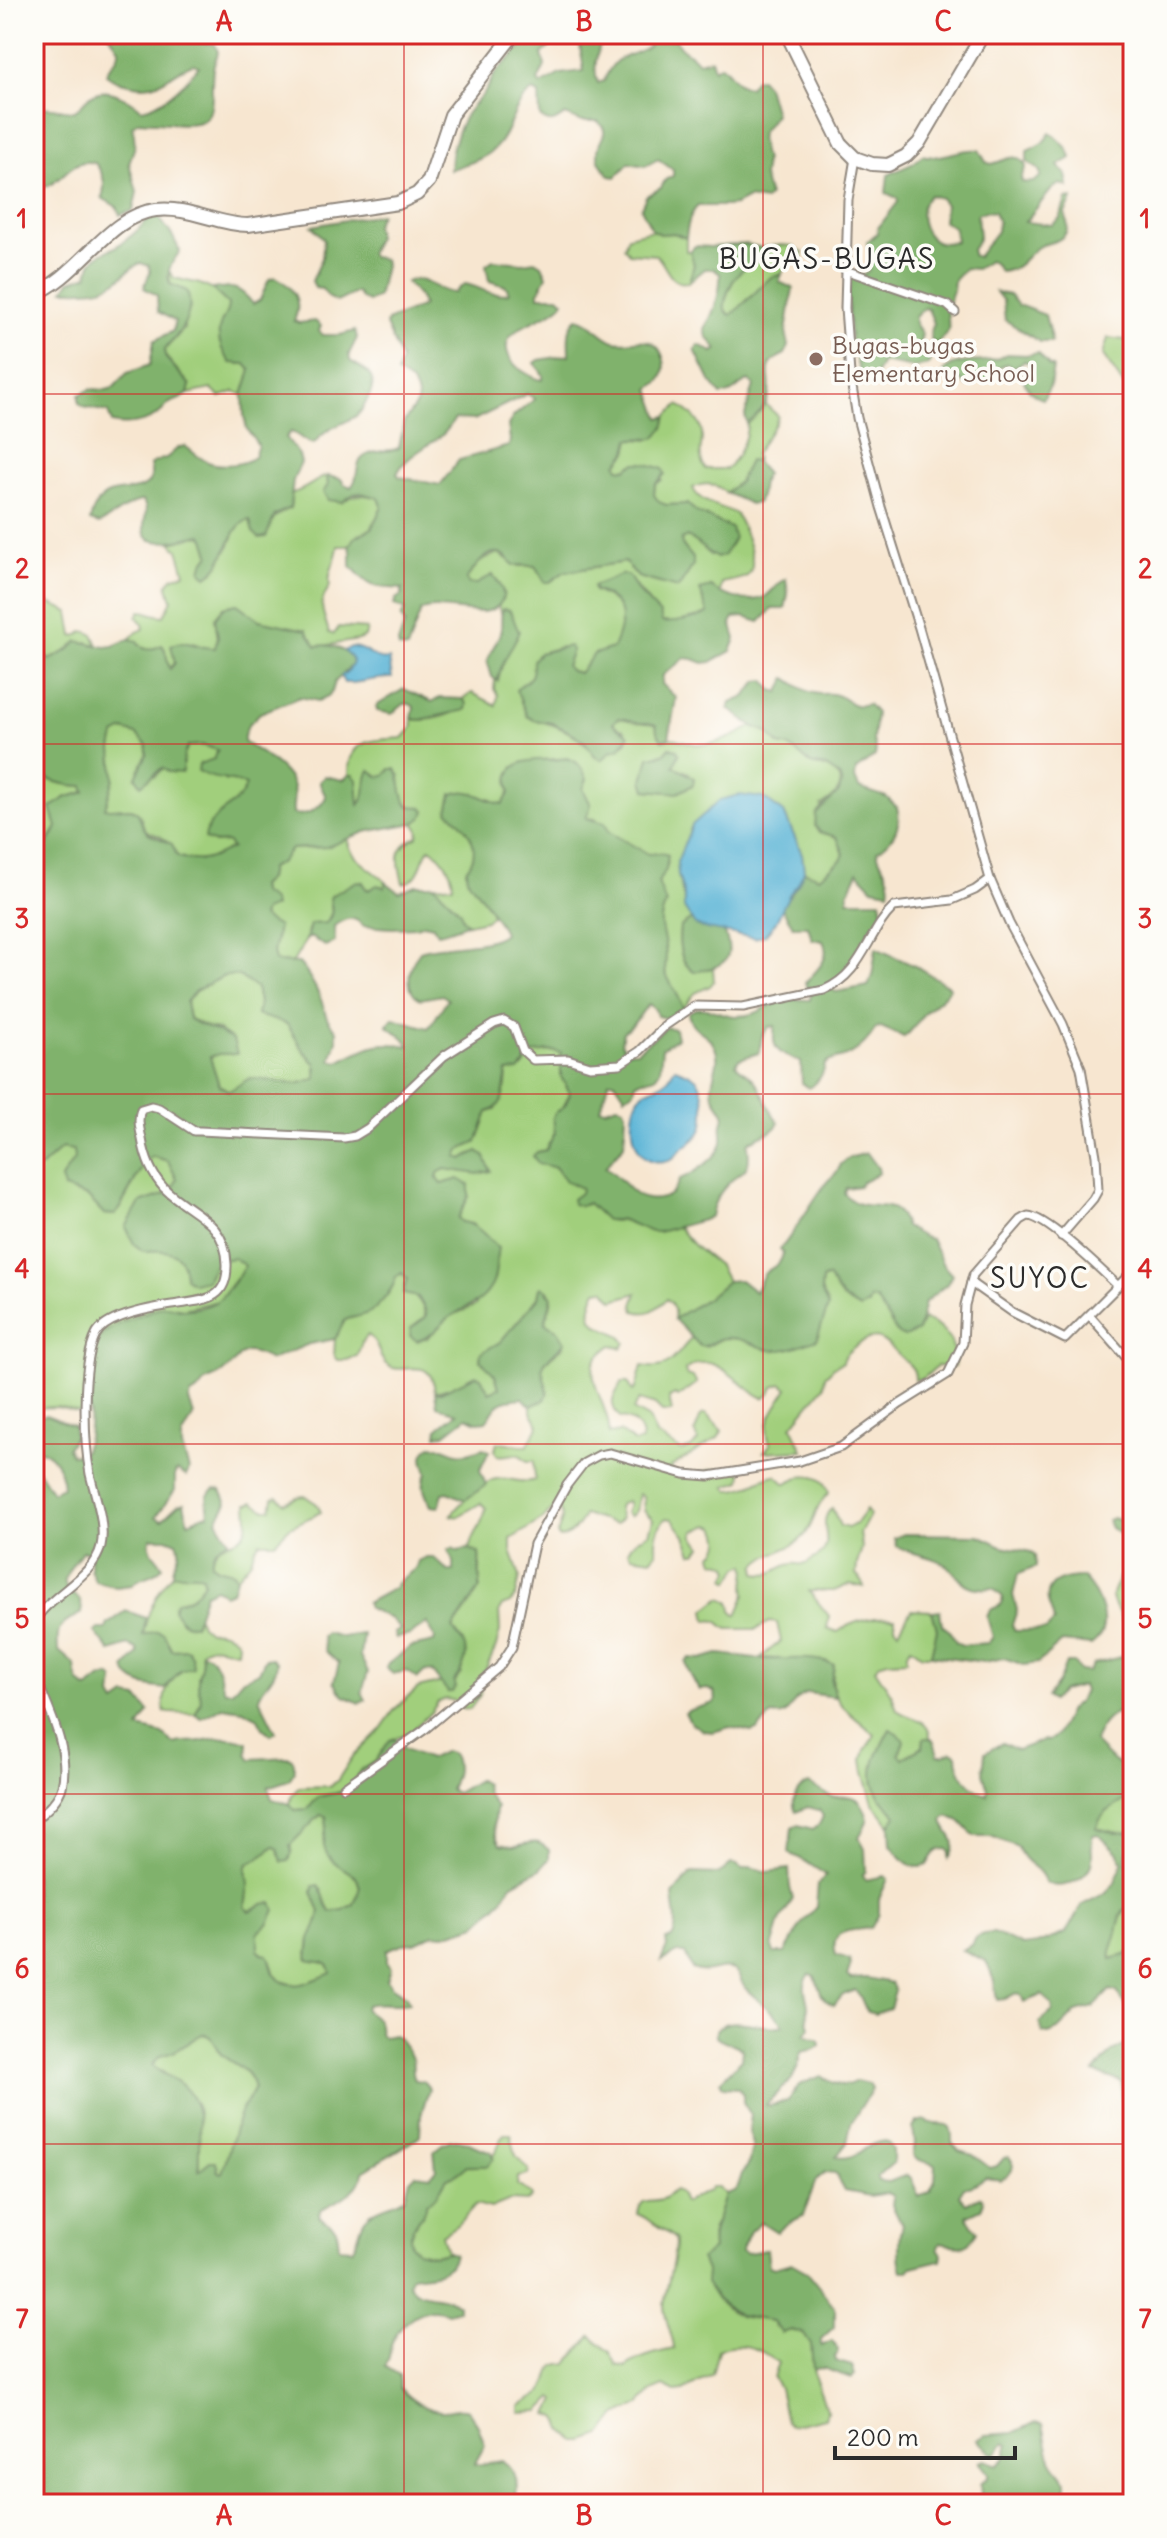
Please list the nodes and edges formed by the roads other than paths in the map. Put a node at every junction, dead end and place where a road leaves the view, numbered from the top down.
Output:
1 (514, 34) edge
2 (787, 34) edge
3 (983, 34) edge
4 (855, 158) junction
5 (845, 270) junction
6 (34, 294) edge
7 (955, 312) dead end
8 (990, 879) junction
9 (1061, 1236) junction
10 (1133, 1271) edge
11 (971, 1283) junction
12 (1117, 1285) junction
13 (1090, 1316) junction
14 (1133, 1365) edge
15 (34, 1622) edge
16 (34, 1673) edge
17 (344, 1787) dead end
18 (34, 1820) edge

1 - 6 highway
2 - 4 highway
3 - 4 highway
4 - 5 street
5 - 7 street
5 - 8 street
8 - 9 street
8 - 15 street
9 - 11 street
9 - 12 street
10 - 12 street
11 - 13 street
11 - 17 street
12 - 13 street
13 - 14 street
16 - 18 street

